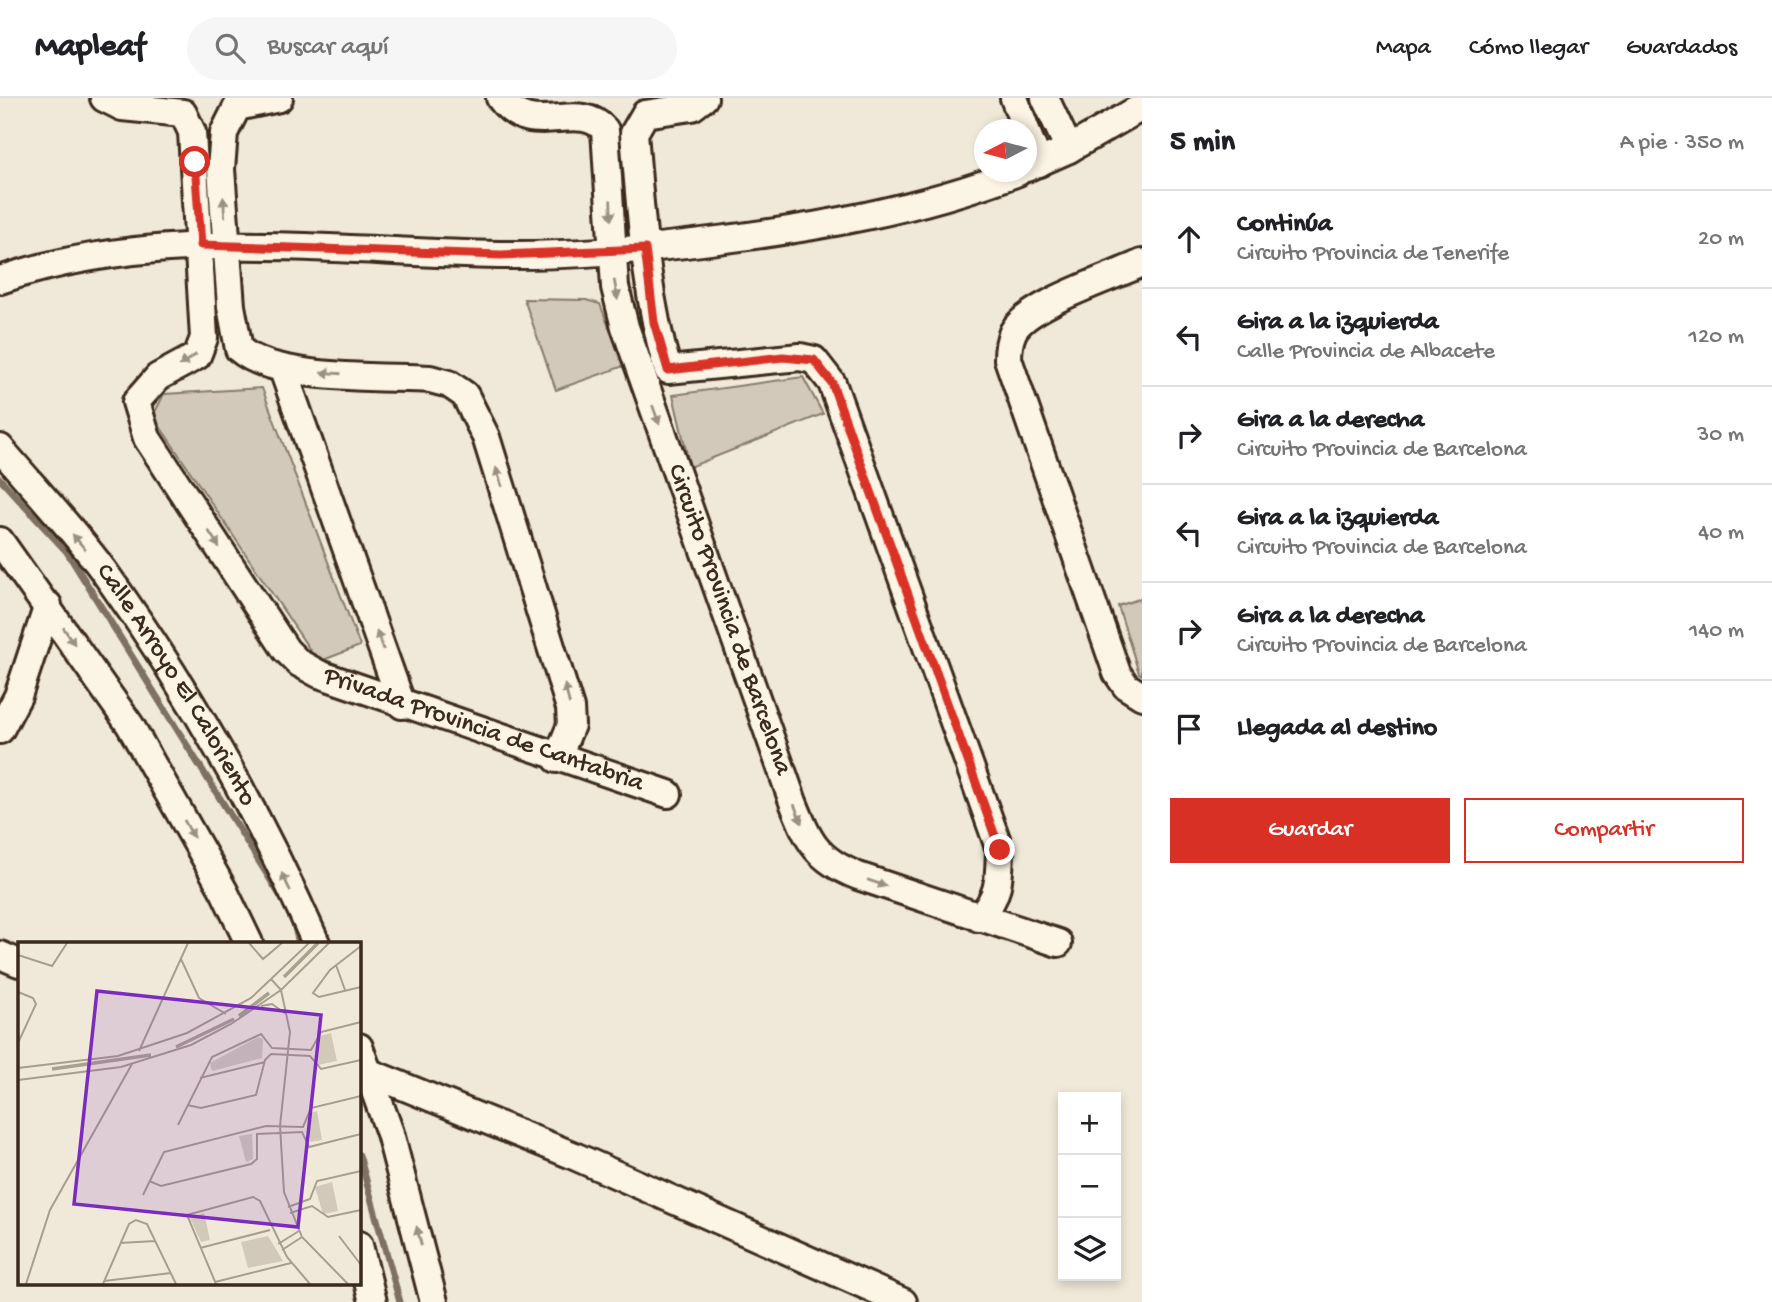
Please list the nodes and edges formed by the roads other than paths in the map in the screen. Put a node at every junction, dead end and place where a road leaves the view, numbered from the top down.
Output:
1 (104, 98) edge
2 (279, 98) edge
3 (500, 98) edge
4 (704, 98) edge
5 (1014, 98) edge
6 (1045, 98) edge
7 (1142, 107) edge
8 (1022, 119) edge
9 (1069, 149) junction
10 (1037, 164) edge
11 (991, 182) edge
12 (214, 245) junction
13 (645, 249) junction
14 (613, 252) junction
15 (1142, 262) edge
16 (27, 270) junction
17 (0, 280) edge
18 (0, 301) edge
19 (283, 370) junction
20 (668, 370) junction
21 (645, 384) junction
22 (0, 448) edge
23 (0, 541) edge
24 (48, 605) junction
25 (1142, 696) edge
26 (402, 705) junction
27 (0, 730) edge
28 (558, 759) junction
29 (668, 794) dead end
30 (979, 918) junction
31 (248, 942) edge
32 (316, 942) edge
33 (1058, 943) dead end
34 (0, 955) edge
35 (18, 963) edge
36 (360, 1050) edge
37 (368, 1072) junction
38 (360, 1249) edge
39 (373, 1302) edge
40 (434, 1302) edge
41 (903, 1302) edge

1 - 12 street
12 -> 2 street
3 -> 14 street, Circuito Provincia de Barcelona
4 - 13 street
5 - 8 street
6 - 9 street
7 - 9 street
9 - 10 street
11 - 13 street
12 - 14 street
12 - 16 street
12 - 19 street
12 -> 26 street, Privada Provincia de Cantabria
13 - 14 street
13 - 20 street
14 -> 21 street, Circuito Provincia de Barcelona
15 - 25 street
16 - 17 street
16 - 18 street
26 -> 19 street
28 -> 19 street
20 - 21 street
20 - 30 street
21 -> 30 street, Circuito Provincia de Barcelona
32 -> 22 street, Calle Arroyo El Caloriento
23 - 24 street
24 - 27 street
24 -> 31 street
26 - 28 street, Privada Provincia de Cantabria
28 - 29 street, Privada Provincia de Cantabria
30 - 33 street
34 - 35 street
36 - 37 street
40 -> 37 street
37 - 41 street
38 - 39 street

